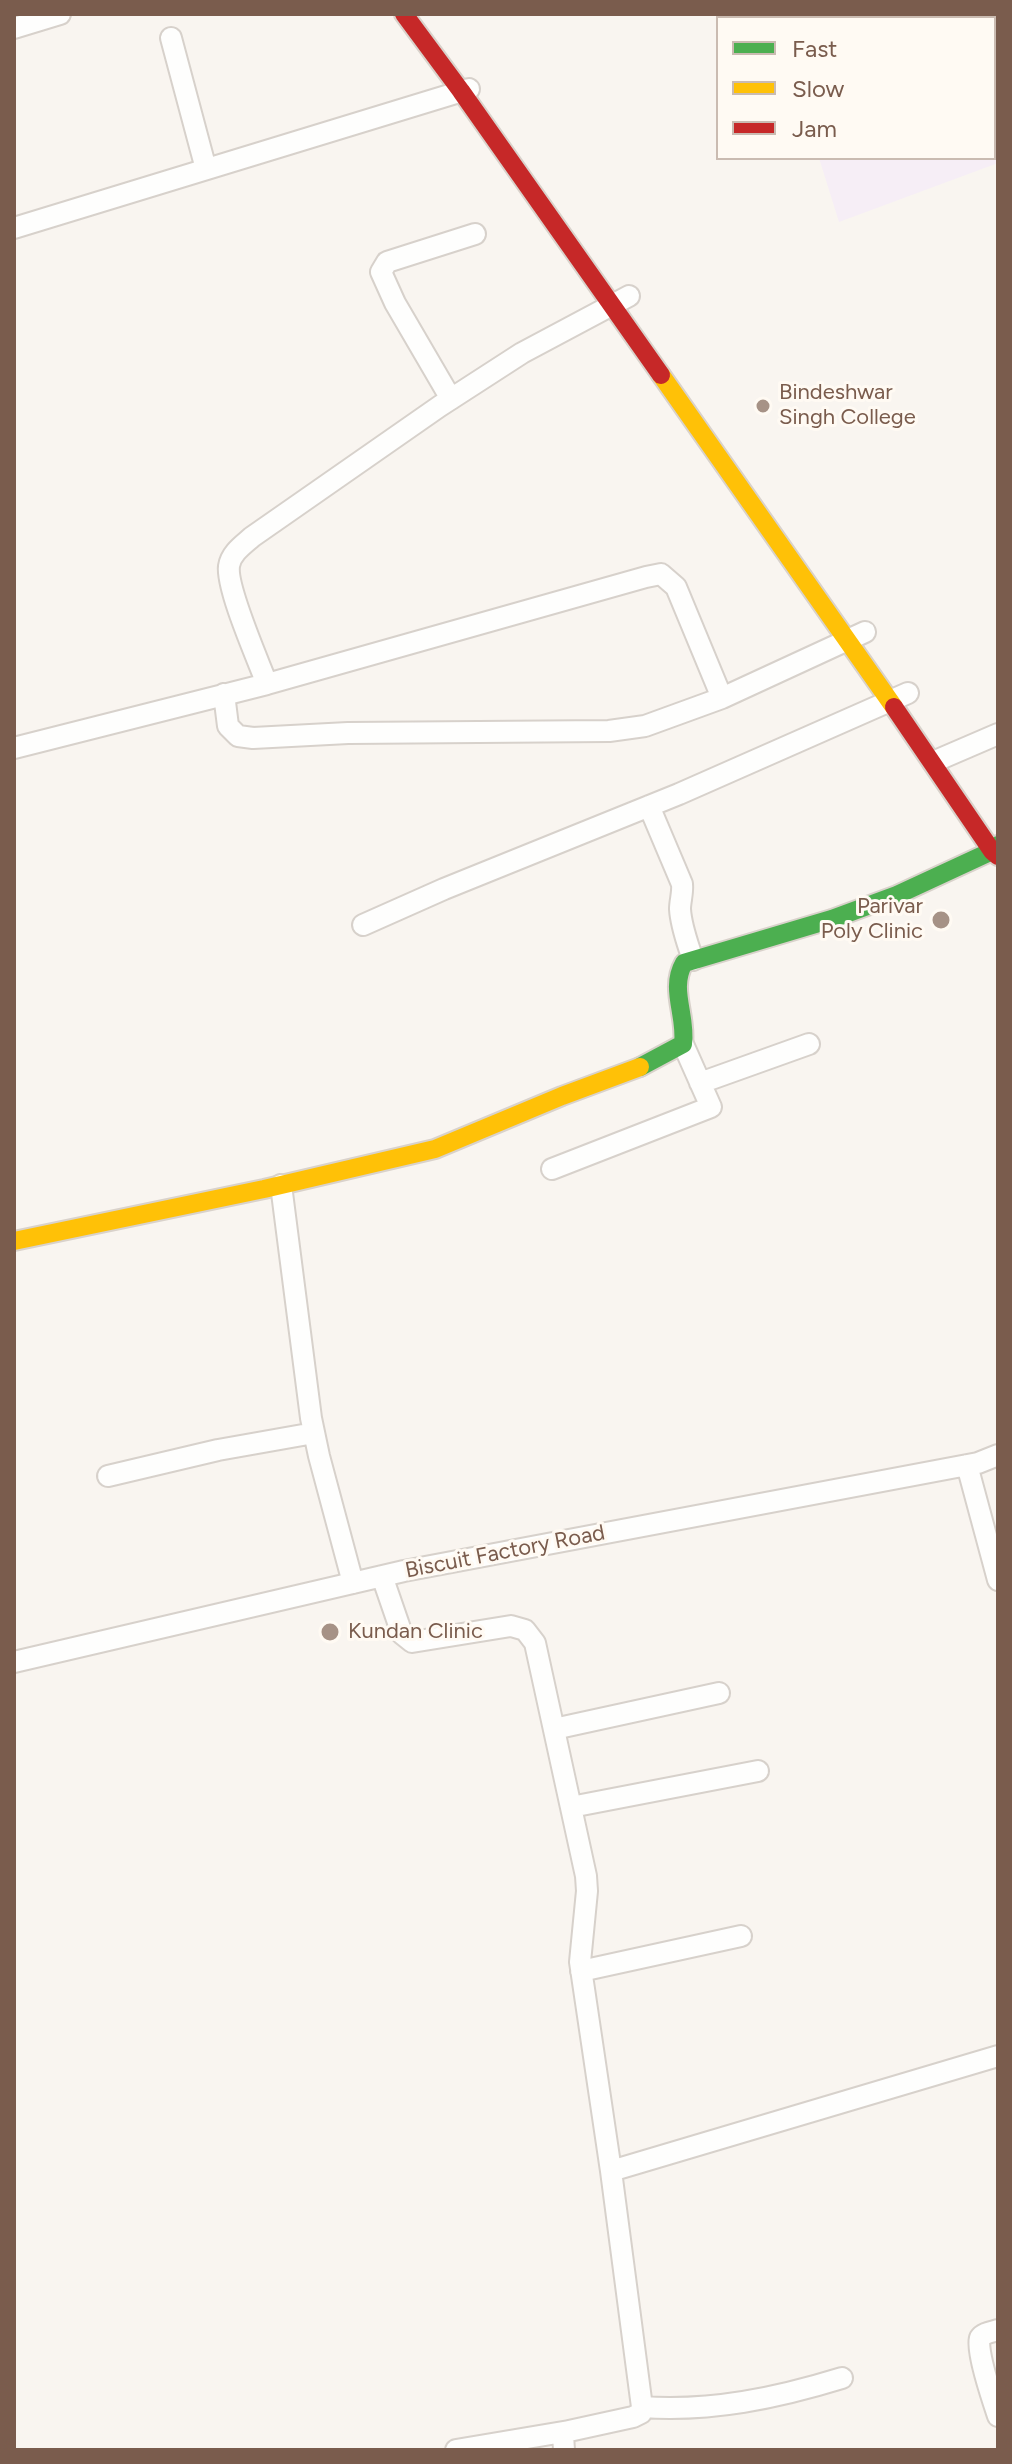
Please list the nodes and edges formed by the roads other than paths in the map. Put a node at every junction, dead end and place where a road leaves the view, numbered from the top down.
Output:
1 (60, 14) edge
2 (404, 14) edge
3 (424, 14) edge
4 (14, 28) edge
5 (171, 38) dead end
6 (469, 89) junction
7 (206, 169) junction
8 (579, 227) dead end
9 (14, 228) edge
10 (475, 234) dead end
11 (625, 299) junction
12 (451, 399) junction
13 (790, 524) dead end
14 (773, 536) junction
15 (861, 634) junction
16 (267, 684) junction
17 (908, 693) dead end
18 (224, 694) junction
19 (722, 698) junction
20 (888, 701) junction
21 (998, 734) edge
22 (14, 748) edge
23 (946, 756) junction
24 (982, 804) dead end
25 (649, 806) junction
26 (998, 829) edge
27 (996, 851) edge
28 (363, 925) dead end
29 (693, 960) junction
30 (683, 1044) junction
31 (809, 1044) dead end
32 (700, 1083) junction
33 (552, 1169) dead end
34 (281, 1185) junction
35 (14, 1241) edge
36 (314, 1433) junction
37 (998, 1455) edge
38 (967, 1465) junction
39 (108, 1476) dead end
40 (382, 1576) junction
41 (998, 1580) edge
42 (353, 1583) junction
43 (14, 1662) edge
44 (719, 1693) dead end
45 (554, 1729) junction
46 (758, 1771) dead end
47 (571, 1807) junction
48 (741, 1936) dead end
49 (581, 1971) junction
50 (998, 2056) edge
51 (611, 2171) junction
52 (998, 2330) edge
53 (842, 2378) dead end
54 (642, 2407) junction
55 (998, 2416) edge
56 (566, 2441) edge
57 (456, 2450) edge

1 - 4 street
2 - 6 main road
3 - 6 main road
5 - 7 street
6 - 7 street
6 - 8 main road
6 - 11 main road
7 - 9 street
10 - 12 street
11 - 12 street
11 - 14 main road
12 - 16 street
13 - 14 main road
14 - 15 main road
15 - 19 street
15 - 20 main road
16 - 18 street
16 - 19 street
17 - 20 street
18 - 19 street
18 - 22 street
20 - 23 main road
20 - 25 street
21 - 23 street
23 - 27 main road
24 - 26 main road
25 - 28 street
25 - 29 street
27 - 29 main road
29 - 30 main road
30 - 32 street
30 - 34 main road
31 - 32 street
32 - 33 street
34 - 35 main road
34 - 36 street
36 - 39 street
36 - 42 street
37 - 38 street, Biscuit Factory Road
38 - 40 street, Biscuit Factory Road
38 - 41 street
40 - 42 street, Biscuit Factory Road
40 - 45 street
42 - 43 street, Biscuit Factory Road
44 - 45 street
45 - 47 street
46 - 47 street
47 - 49 street
48 - 49 street
49 - 51 street
50 - 51 street
51 - 54 street
52 - 55 street
53 - 54 street
54 - 56 street
56 - 57 street

